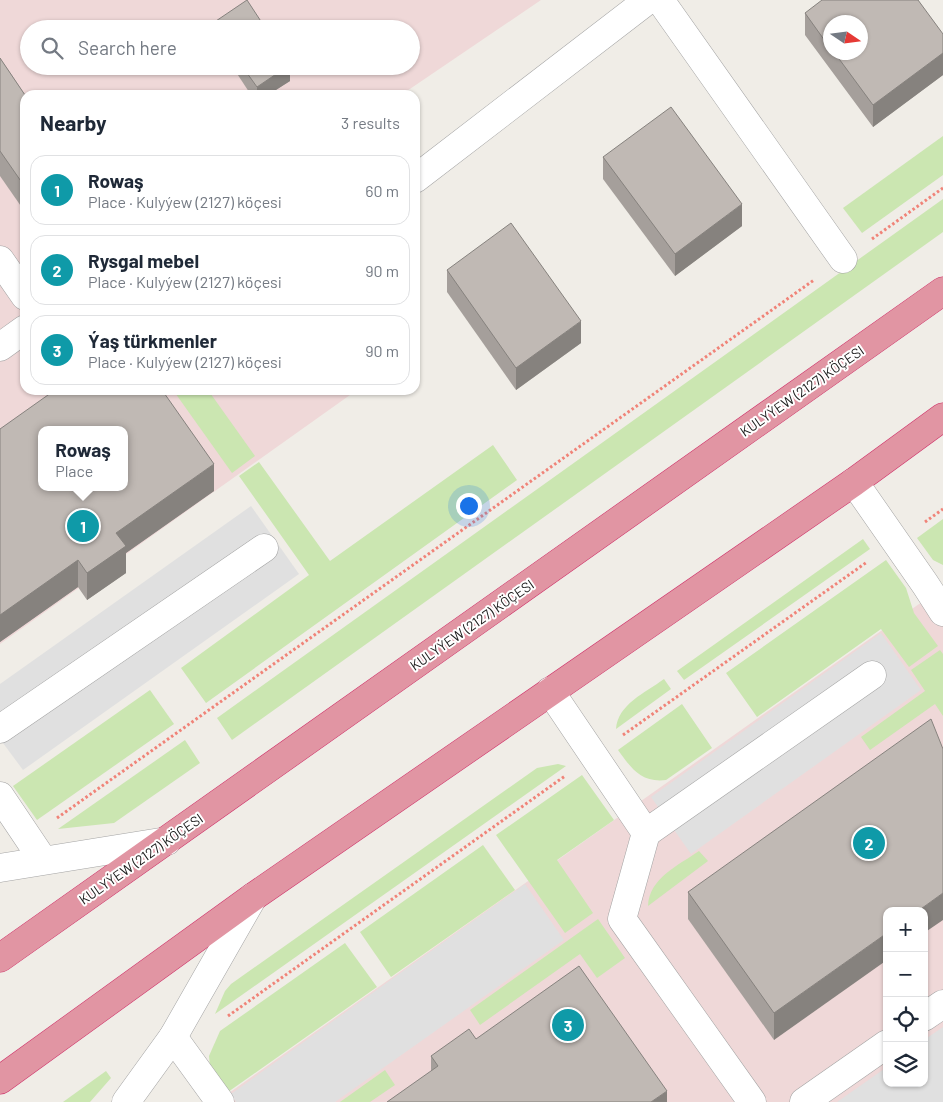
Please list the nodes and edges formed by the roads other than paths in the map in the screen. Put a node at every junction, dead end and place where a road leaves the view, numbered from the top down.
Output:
1 (648, 0) edge
2 (660, 0) edge
3 (420, 175) edge
4 (843, 259) road end
5 (0, 260) edge
6 (20, 289) edge
7 (943, 292) edge
8 (20, 332) edge
9 (0, 346) edge
10 (943, 417) edge
11 (854, 482) junction
12 (264, 548) dead end
13 (943, 612) edge
14 (872, 675) dead end
15 (550, 691) junction
16 (0, 729) edge
17 (0, 796) edge
18 (646, 833) junction
19 (167, 841) junction
20 (43, 860) junction
21 (0, 868) edge
22 (253, 897) junction
23 (0, 958) edge
24 (943, 1004) edge
25 (928, 1014) edge
26 (174, 1037) junction
27 (883, 1047) edge
28 (0, 1080) edge
29 (126, 1102) edge
30 (220, 1102) edge
31 (752, 1102) edge
32 (804, 1102) edge

1 - 3 street
2 - 4 street
5 - 6 street
7 - 19 highway, KULYÝEW (2127) KÖÇESI
8 - 9 street
10 - 11 highway
11 - 13 street
11 - 15 highway
12 - 16 street
14 - 18 street
15 - 18 street
15 - 22 highway
17 - 20 street
18 - 31 street
19 - 20 street
19 - 23 highway, KULYÝEW (2127) KÖÇESI
20 - 21 street
22 - 26 street
22 - 28 highway
24 - 25 street
26 - 29 street
26 - 30 street
27 - 32 street

